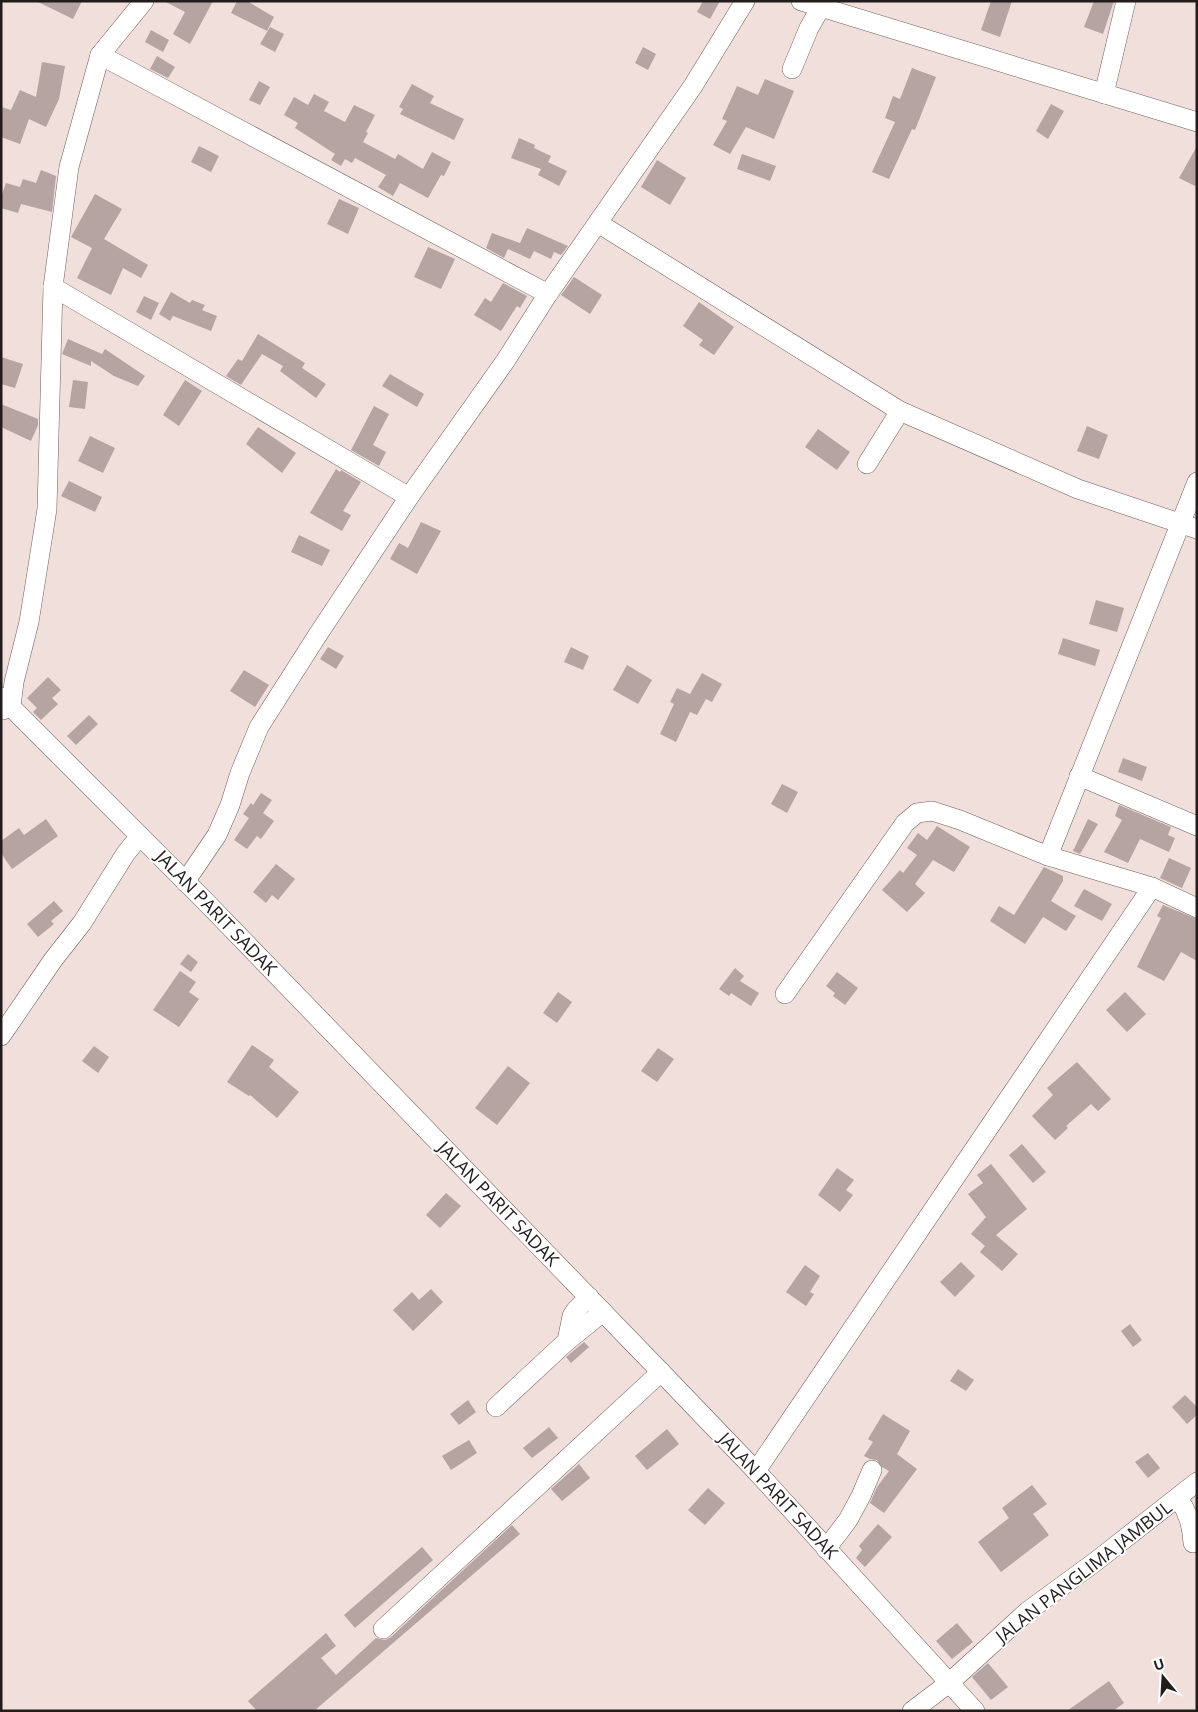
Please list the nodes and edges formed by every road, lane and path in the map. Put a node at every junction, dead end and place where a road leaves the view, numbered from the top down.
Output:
1 (144, 1) edge
2 (745, 1) edge
3 (1126, 1) edge
4 (814, 4) edge
5 (100, 55) junction
6 (792, 69) dead end
7 (1104, 94) junction
8 (1197, 122) edge
9 (598, 223) junction
10 (53, 287) junction
11 (548, 294) junction
12 (900, 411) junction
13 (867, 464) dead end
14 (1197, 482) edge
15 (409, 497) junction
16 (1189, 526) edge
17 (5, 704) edge
18 (1079, 776) junction
19 (1197, 826) edge
20 (133, 844) junction
21 (1048, 856) junction
22 (185, 882) junction
23 (1152, 887) junction
24 (1197, 908) edge
25 (785, 994) dead end
26 (1, 1036) edge
27 (589, 1297) junction
28 (603, 1312) junction
29 (567, 1342) junction
30 (661, 1372) junction
31 (496, 1407) dead end
32 (872, 1470) dead end
33 (756, 1471) junction
34 (1197, 1482) edge
35 (1178, 1498) junction
36 (1192, 1543) dead end
37 (826, 1549) junction
38 (383, 1629) dead end
39 (949, 1683) junction
40 (912, 1711) edge
41 (975, 1711) edge

1 - 5 street
2 - 9 street
3 - 7 street
4 - 6 street
4 - 7 street
5 - 10 street
5 - 11 street
7 - 8 street
9 - 11 street
9 - 12 street
10 - 15 street
10 - 17 street
11 - 15 street
12 - 13 street
12 - 16 street
14 - 16 street
15 - 22 street
16 - 18 street
17 - 20 street, JALAN PARIT SADAK
18 - 19 street
18 - 21 street
20 - 22 street, JALAN PARIT SADAK
20 - 26 street
21 - 23 street
21 - 25 street
22 - 27 street, JALAN PARIT SADAK
23 - 24 street
23 - 33 street
27 - 28 street, JALAN PARIT SADAK
27 - 29 street
28 - 29 street
28 - 30 street, JALAN PARIT SADAK
29 - 31 street
30 - 33 street, JALAN PARIT SADAK
30 - 38 street
32 - 37 street
33 - 37 street, JALAN PARIT SADAK
34 - 35 street, JALAN PANGLIMA JAMBUL
35 - 36 street
35 - 39 street, JALAN PANGLIMA JAMBUL
37 - 39 street, JALAN PARIT SADAK
39 - 40 street, JALAN PANGLIMA JAMBUL
39 - 41 street, JALAN PARIT SADAK

